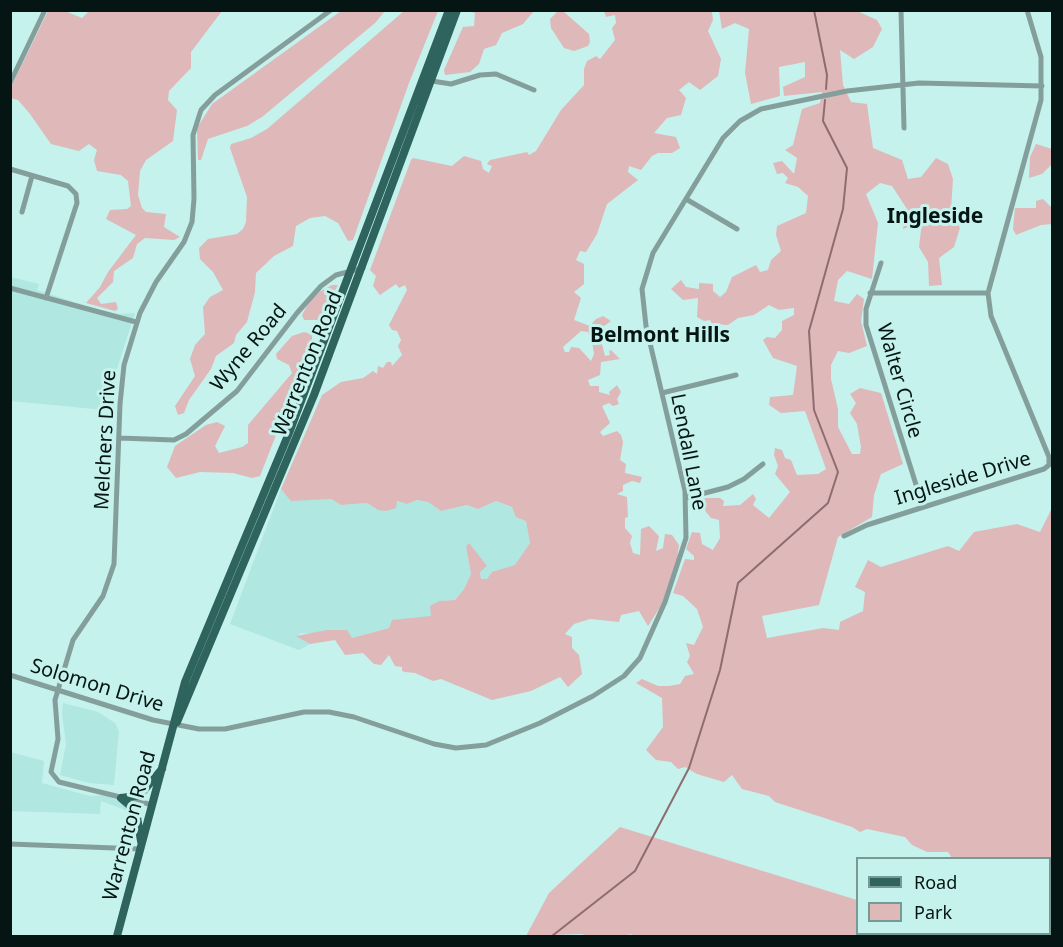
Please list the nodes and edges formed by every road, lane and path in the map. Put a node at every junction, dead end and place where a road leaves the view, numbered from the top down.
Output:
1 (45, 10) edge
2 (331, 10) edge
3 (449, 10) edge
4 (457, 10) edge
5 (901, 10) edge
6 (1028, 10) edge
7 (432, 81) junction
8 (10, 83) edge
9 (902, 84) junction
10 (1042, 86) junction
11 (534, 90) dead end
12 (904, 128) dead end
13 (10, 170) edge
14 (32, 176) junction
15 (686, 199) junction
16 (22, 212) dead end
17 (737, 228) dead end
18 (881, 263) dead end
19 (363, 268) junction
20 (351, 271) junction
21 (10, 288) edge
22 (870, 293) junction
23 (988, 293) junction
24 (46, 298) junction
25 (136, 322) junction
26 (736, 375) dead end
27 (662, 393) junction
28 (119, 438) junction
29 (763, 464) dead end
30 (686, 498) junction
31 (923, 507) junction
32 (843, 536) dead end
33 (10, 675) edge
34 (58, 690) junction
35 (175, 725) junction
36 (164, 766) junction
37 (121, 798) junction
38 (153, 805) junction
39 (10, 844) edge
40 (141, 848) junction
41 (117, 936) edge

1 - 8 street
2 - 25 street, Melchers Drive
3 - 20 main road, Warrenton Road
4 - 7 main road, Warrenton Road
5 - 9 street
6 - 10 street, Ingleside Drive
7 - 11 street
7 - 19 main road, Warrenton Road
9 - 10 street, Lendall Lane
9 - 12 street
9 - 15 street, Lendall Lane
10 - 23 street, Ingleside Drive
13 - 14 street
14 - 16 street
14 - 24 street
15 - 17 street
15 - 27 street, Lendall Lane
18 - 22 street, Walter Circle
19 - 20 street, Wyne Road
19 - 35 main road, Warrenton Road
20 - 28 street, Wyne Road
20 - 35 main road, Warrenton Road
21 - 24 street
22 - 23 street
22 - 31 street, Walter Circle
23 - 31 street, Ingleside Drive
24 - 25 street
25 - 28 street, Melchers Drive
26 - 27 street
27 - 30 street, Lendall Lane
28 - 34 street, Melchers Drive
29 - 30 street
30 - 35 street, Lendall Lane
31 - 32 street, Ingleside Drive
33 - 34 street, Solomon Drive
34 - 35 street, Solomon Drive
34 - 37 street, Melchers Drive
35 - 36 main road, Warrenton Road
36 - 37 main road
36 - 38 main road, Warrenton Road
37 - 38 street
37 - 40 main road
38 - 40 main road, Warrenton Road
39 - 40 street
40 - 41 main road, Warrenton Road

